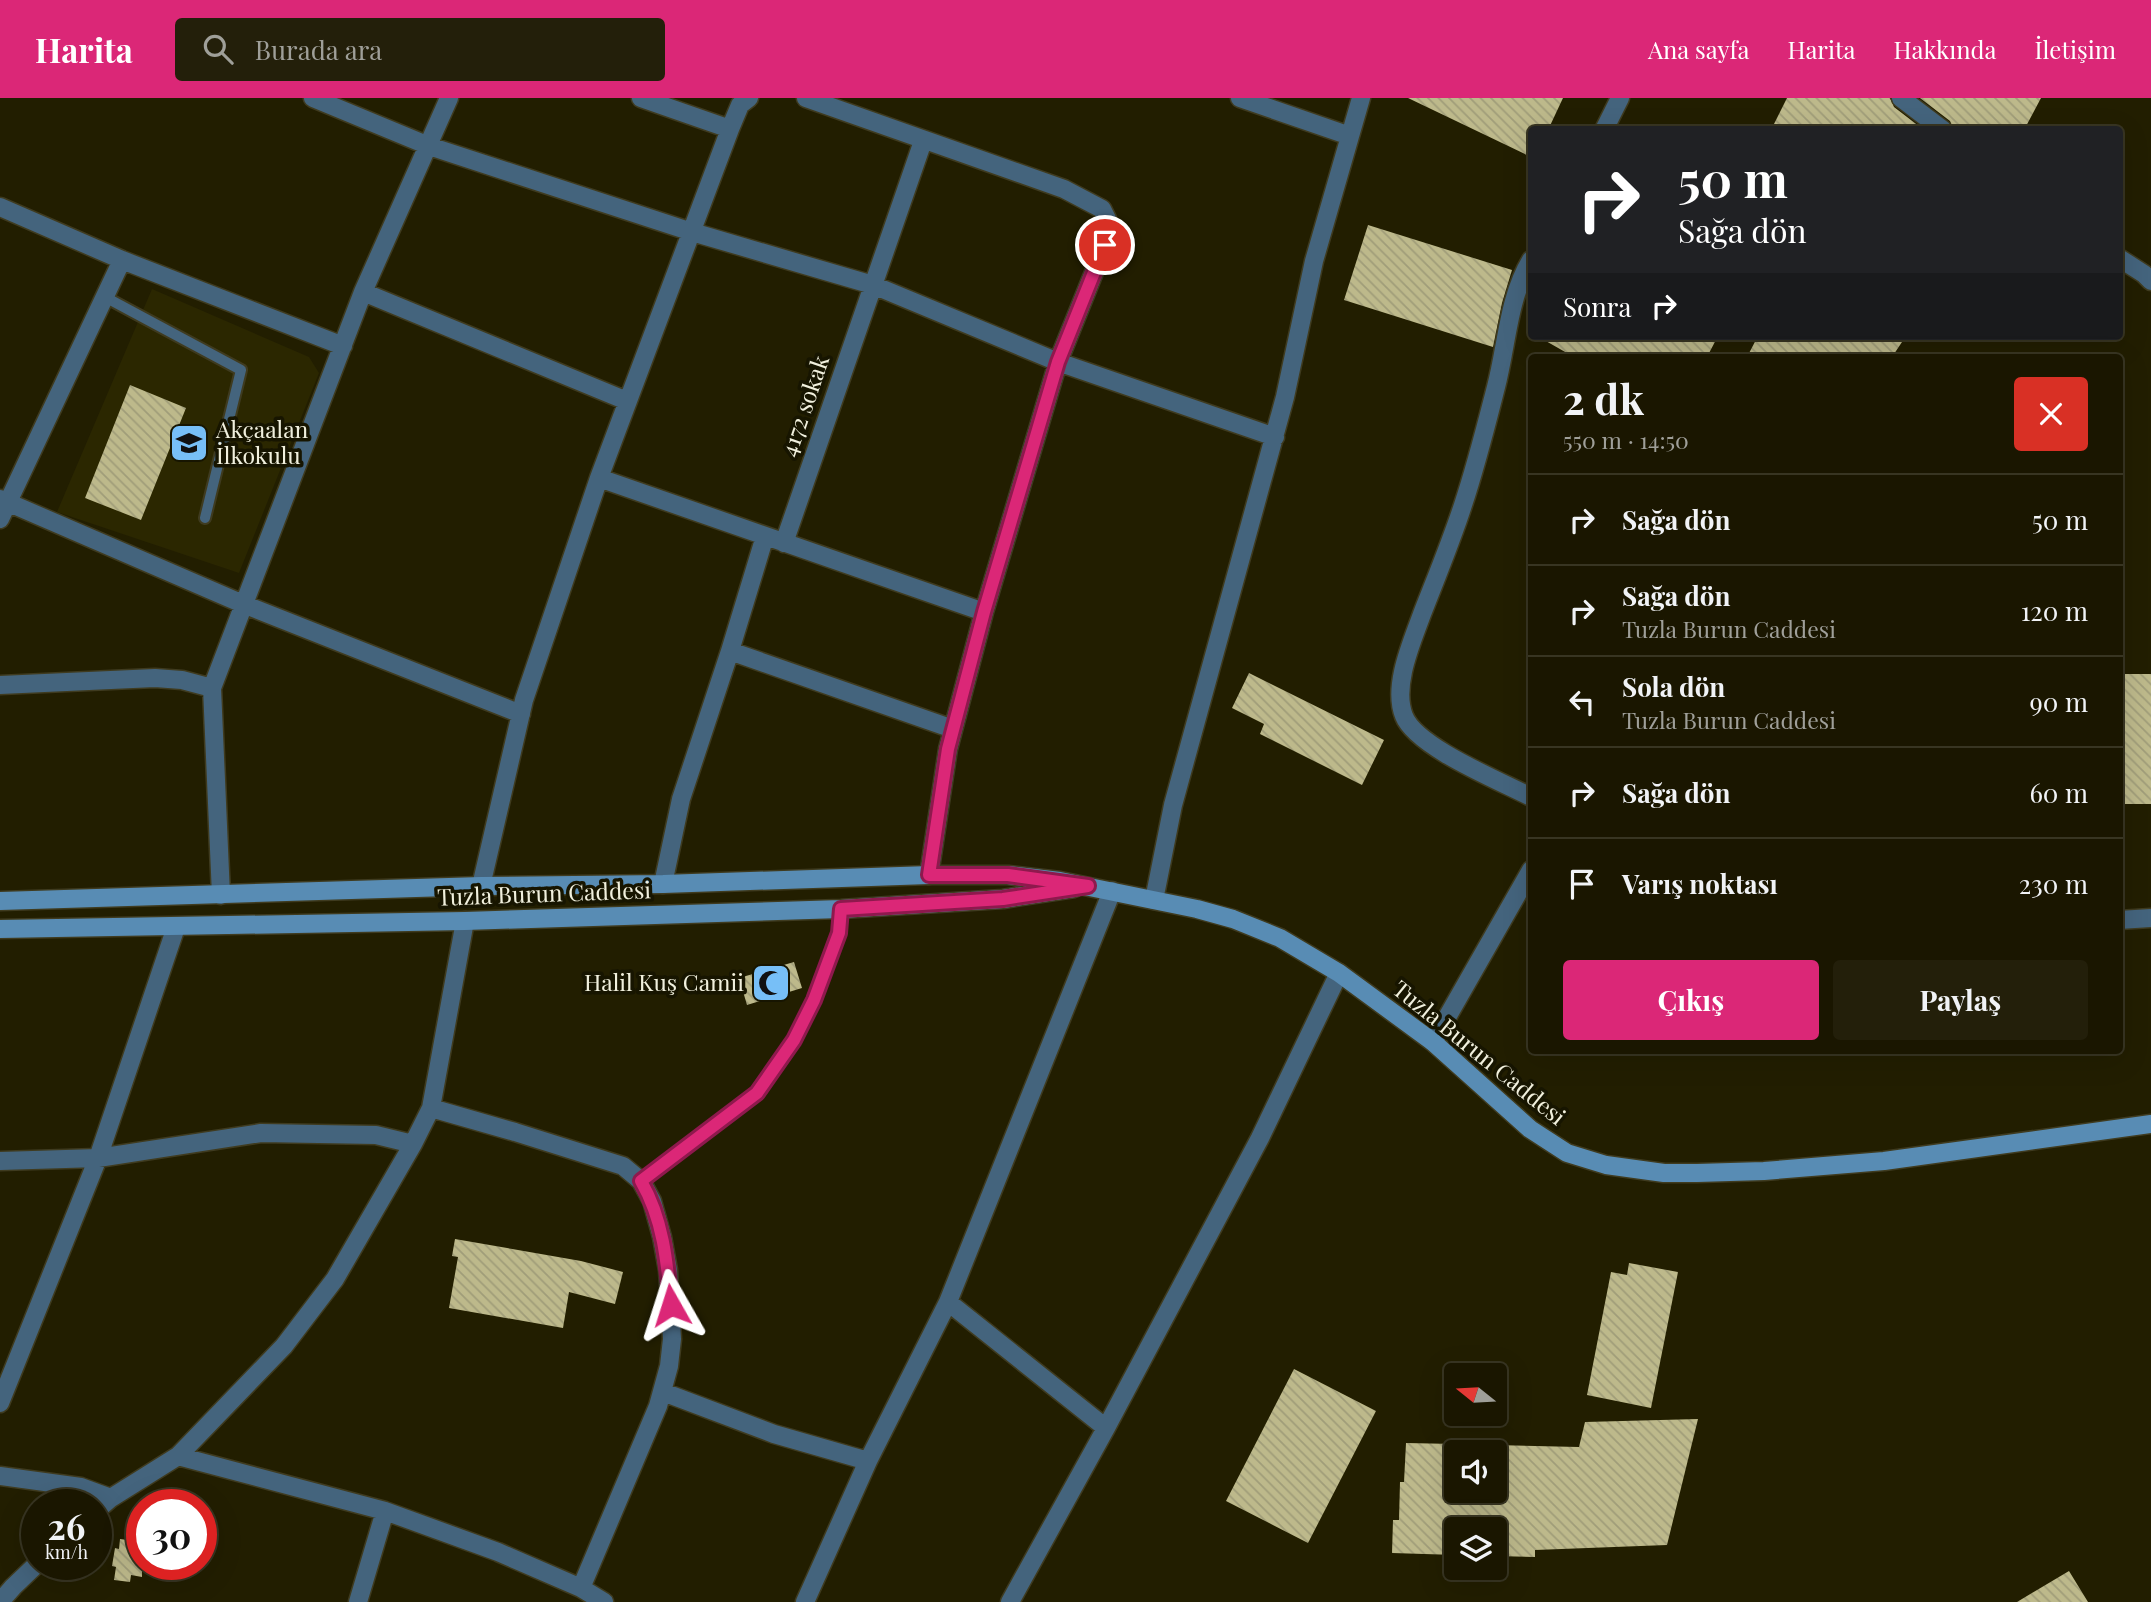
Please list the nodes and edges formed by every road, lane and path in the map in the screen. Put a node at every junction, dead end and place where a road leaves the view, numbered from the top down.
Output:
1 (313, 98) edge
2 (449, 98) edge
3 (641, 98) edge
4 (749, 98) edge
5 (806, 98) edge
6 (1240, 98) edge
7 (1361, 98) edge
8 (1620, 98) edge
9 (1901, 98) edge
10 (1606, 126) edge
11 (1938, 126) edge
12 (730, 129) junction
13 (1350, 136) junction
14 (923, 141) junction
15 (429, 146) junction
16 (0, 207) edge
17 (692, 232) junction
18 (122, 260) junction
19 (2123, 261) edge
20 (1528, 266) edge
21 (2151, 281) edge
22 (873, 285) junction
23 (363, 292) junction
24 (105, 297) junction
25 (343, 346) junction
26 (1058, 362) junction
27 (628, 401) junction
28 (1275, 437) junction
29 (599, 478) junction
30 (3, 500) edge
31 (205, 518) dead end
32 (0, 519) edge
33 (765, 536) junction
34 (784, 542) junction
35 (243, 604) junction
36 (984, 612) junction
37 (730, 652) junction
38 (0, 685) edge
39 (212, 688) junction
40 (521, 714) junction
41 (953, 729) junction
42 (1528, 795) edge
43 (929, 875) junction
44 (1528, 875) edge
45 (663, 884) junction
46 (481, 886) junction
47 (1088, 886) junction
48 (1112, 891) junction
49 (220, 895) junction
50 (1154, 900) junction
51 (0, 901) edge
52 (841, 909) junction
53 (2151, 918) edge
54 (2123, 920) edge
55 (465, 921) junction
56 (176, 927) junction
57 (0, 929) edge
58 (1339, 973) junction
59 (1433, 1042) junction
60 (431, 1108) junction
61 (2151, 1124) edge
62 (413, 1144) junction
63 (97, 1158) junction
64 (0, 1161) edge
65 (641, 1181) junction
66 (948, 1302) junction
67 (663, 1391) junction
68 (0, 1404) edge
69 (1107, 1428) junction
70 (178, 1456) junction
71 (868, 1461) junction
72 (0, 1476) edge
73 (86, 1489) edge
74 (112, 1497) edge
75 (385, 1511) junction
76 (21, 1579) edge
77 (581, 1588) junction
78 (0, 1602) edge
79 (358, 1602) edge
80 (604, 1602) edge
81 (805, 1602) edge
82 (1010, 1602) edge

1 - 15 street
2 - 15 street
3 - 12 street
4 - 12 street
5 - 14 street
6 - 13 street
7 - 13 street
8 - 10 street
9 - 11 street
12 - 17 street
13 - 28 street
14 - 22 street, 4172 sokak
14 - 26 street
15 - 17 street
15 - 23 street
16 - 18 street
17 - 22 street
17 - 27 street
18 - 24 street
18 - 25 street
19 - 21 street
20 - 42 street
22 - 26 street
22 - 34 street, 4172 sokak
23 - 25 street
23 - 27 street
24 - 30 street
24 - 31 lane
25 - 35 street
26 - 28 street
26 - 36 street
27 - 29 street
28 - 50 street
29 - 33 street
29 - 40 street
30 - 32 street
30 - 35 street
33 - 34 street
33 - 37 street
34 - 36 street
35 - 39 street
35 - 40 street
36 - 41 street
37 - 41 street
37 - 45 street
38 - 39 street
39 - 49 street
40 - 46 street
41 - 43 street
43 - 45 main road, Tuzla Burun Caddesi
43 - 47 main road, Tuzla Burun Caddesi
44 - 59 street
45 - 46 main road, Tuzla Burun Caddesi
46 - 49 main road, Tuzla Burun Caddesi
47 - 48 main road, Tuzla Burun Caddesi
47 - 52 main road, Tuzla Burun Caddesi
48 - 50 main road, Tuzla Burun Caddesi
48 - 66 street
49 - 51 main road, Tuzla Burun Caddesi
50 - 58 main road, Tuzla Burun Caddesi
52 - 55 main road, Tuzla Burun Caddesi
52 - 65 lane
53 - 54 street
55 - 56 main road, Tuzla Burun Caddesi
55 - 60 street
56 - 57 main road, Tuzla Burun Caddesi
56 - 63 street
58 - 59 main road, Tuzla Burun Caddesi
58 - 69 street
59 - 61 main road, Tuzla Burun Caddesi
60 - 62 street
60 - 65 street
62 - 63 street
62 - 70 street
63 - 64 street
63 - 68 street
65 - 67 street
66 - 69 street
66 - 71 street
67 - 71 street
67 - 77 street
69 - 82 street
70 - 74 street
70 - 75 street
71 - 81 street
72 - 73 street
75 - 77 street
75 - 79 street
76 - 78 street
77 - 80 street

